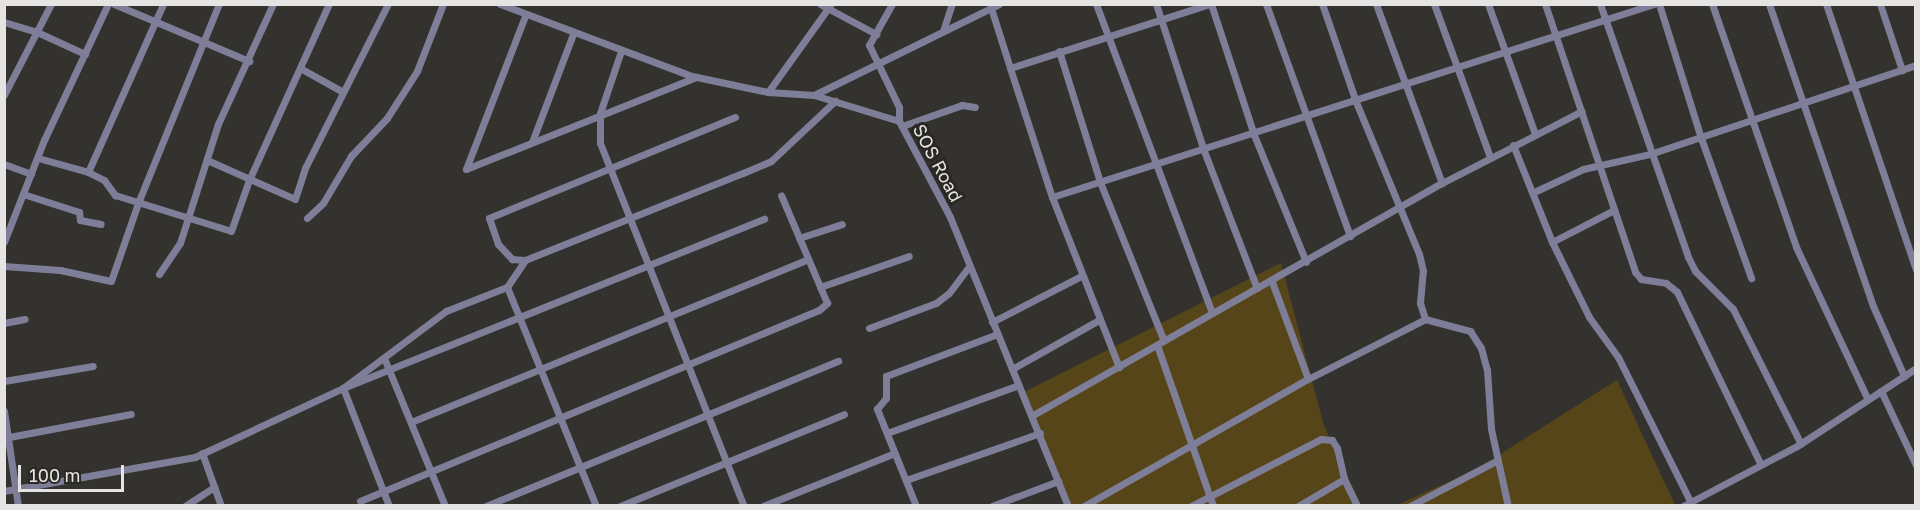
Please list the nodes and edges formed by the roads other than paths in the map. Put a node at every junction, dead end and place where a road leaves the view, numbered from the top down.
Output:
1 (51, 4) edge
2 (108, 4) edge
3 (114, 4) edge
4 (163, 4) edge
5 (219, 4) edge
6 (273, 4) edge
7 (328, 4) edge
8 (388, 4) edge
9 (443, 4) edge
10 (500, 4) edge
11 (820, 4) edge
12 (892, 4) edge
13 (952, 4) edge
14 (999, 4) edge
15 (1096, 4) edge
16 (1156, 4) edge
17 (1210, 4) edge
18 (1266, 4) edge
19 (1322, 4) edge
20 (1376, 4) edge
21 (1434, 4) edge
22 (1488, 4) edge
23 (1545, 4) edge
24 (1600, 4) edge
25 (1654, 4) edge
26 (1659, 4) edge
27 (1712, 4) edge
28 (1769, 4) edge
29 (1826, 4) edge
30 (1880, 4) edge
31 (829, 7) edge
32 (991, 8) junction
33 (525, 16) junction
34 (1161, 18) junction
35 (1606, 20) junction
36 (4, 22) edge
37 (156, 22) junction
38 (943, 31) junction
39 (37, 32) junction
40 (573, 34) junction
41 (876, 34) junction
42 (1107, 36) junction
43 (1556, 37) junction
44 (204, 42) junction
45 (621, 51) junction
46 (1059, 51) junction
47 (1506, 53) junction
48 (85, 54) junction
49 (249, 61) junction
50 (876, 62) junction
51 (1916, 65) edge
52 (300, 68) junction
53 (1010, 68) junction
54 (1456, 70) junction
55 (1902, 70) junction
56 (696, 77) junction
57 (1854, 85) junction
58 (1406, 86) junction
59 (343, 92) junction
60 (768, 92) junction
61 (4, 95) edge
62 (814, 95) junction
63 (835, 101) junction
64 (1356, 102) junction
65 (1801, 103) junction
66 (975, 107) dead end
67 (1582, 111) junction
68 (599, 115) junction
69 (735, 117) dead end
70 (1305, 118) junction
71 (1752, 120) junction
72 (900, 123) junction
73 (1535, 134) junction
74 (1254, 135) junction
75 (1701, 138) junction
76 (532, 142) junction
77 (1513, 145) junction
78 (1204, 151) junction
79 (1650, 154) junction
80 (1490, 157) junction
81 (38, 158) junction
82 (207, 160) junction
83 (4, 164) edge
84 (1153, 165) junction
85 (1600, 167) junction
86 (609, 170) junction
87 (88, 172) junction
88 (31, 174) junction
89 (249, 180) junction
90 (1100, 182) junction
91 (1442, 183) junction
92 (1534, 192) junction
93 (23, 194) junction
94 (781, 195) dead end
95 (1052, 197) junction
96 (138, 203) junction
97 (1399, 207) junction
98 (1614, 210) junction
99 (307, 218) dead end
100 (189, 219) junction
101 (629, 219) junction
102 (764, 219) dead end
103 (101, 224) dead end
104 (842, 224) dead end
105 (1350, 236) junction
106 (799, 238) junction
107 (4, 242) edge
108 (1552, 242) junction
109 (909, 256) dead end
110 (808, 259) junction
111 (525, 260) junction
112 (1306, 262) junction
113 (4, 266) edge
114 (648, 267) junction
115 (968, 268) junction
116 (1916, 270) edge
117 (159, 274) dead end
118 (1081, 276) junction
119 (1751, 278) dead end
120 (1272, 282) junction
121 (507, 287) junction
122 (820, 287) junction
123 (1257, 288) junction
124 (1212, 313) junction
125 (668, 317) junction
126 (25, 319) dead end
127 (520, 319) junction
128 (1425, 319) junction
129 (1099, 320) junction
130 (992, 322) junction
131 (4, 323) edge
132 (869, 328) dead end
133 (997, 334) junction
134 (1164, 341) junction
135 (1157, 345) junction
136 (384, 357) junction
137 (838, 361) dead end
138 (687, 364) junction
139 (93, 366) dead end
140 (1119, 367) junction
141 (1916, 368) edge
142 (540, 369) junction
143 (1012, 369) junction
144 (390, 371) junction
145 (1904, 376) junction
146 (1308, 379) junction
147 (4, 381) edge
148 (1019, 385) junction
149 (343, 388) junction
150 (1881, 391) junction
151 (1867, 399) junction
152 (4, 411) edge
153 (131, 414) dead end
154 (707, 414) junction
155 (844, 414) dead end
156 (1033, 415) junction
157 (560, 417) junction
158 (411, 422) junction
159 (887, 433) junction
160 (1040, 433) junction
161 (6, 438) edge
162 (1801, 444) junction
163 (1192, 446) junction
164 (202, 453) junction
165 (895, 453) junction
166 (1498, 460) junction
167 (580, 465) junction
168 (1761, 465) junction
169 (1916, 465) edge
170 (431, 471) junction
171 (1344, 479) junction
172 (906, 480) junction
173 (1058, 481) junction
174 (214, 487) junction
175 (16, 489) junction
176 (4, 491) edge
177 (383, 491) junction
178 (1209, 496) junction
179 (360, 501) dead end
180 (1690, 501) junction
181 (913, 504) edge
182 (18, 506) edge
183 (184, 506) edge
184 (221, 506) edge
185 (389, 506) edge
186 (445, 506) edge
187 (486, 506) edge
188 (596, 506) edge
189 (620, 506) edge
190 (744, 506) edge
191 (763, 506) edge
192 (992, 506) edge
193 (1068, 506) edge
194 (1084, 506) edge
195 (1191, 506) edge
196 (1213, 506) edge
197 (1298, 506) edge
198 (1356, 506) edge
199 (1410, 506) edge
200 (1508, 506) edge
201 (1683, 506) edge

1 - 39 street
2 - 48 street
3 - 37 street
4 - 37 street
5 - 44 street
6 - 49 street
7 - 52 street
8 - 59 street
9 - 99 street
10 - 33 street, SOS Road
11 - 31 street
12 - 41 street
13 - 38 street
14 - 32 street
15 - 42 street
16 - 34 street
17 - 34 street
17 - 74 street
18 - 70 street
19 - 64 street
20 - 58 street
21 - 54 street
22 - 47 street
23 - 43 street
24 - 35 street
25 - 35 street
26 - 75 street
27 - 71 street
28 - 65 street
29 - 57 street
30 - 55 street
31 - 41 street
31 - 60 street
32 - 38 street
32 - 53 street
33 - 40 street, SOS Road
33 - 76 street
34 - 42 street
34 - 78 street
35 - 43 street
35 - 79 street
36 - 39 street
37 - 44 street
37 - 87 street
38 - 50 street
39 - 48 street
39 - 61 street
40 - 45 street, SOS Road
40 - 76 street
41 - 50 street
42 - 46 street
42 - 84 street
43 - 47 street
43 - 67 street
44 - 49 street
44 - 96 street
45 - 56 street, SOS Road
45 - 68 street
46 - 53 street
46 - 90 street
47 - 54 street
47 - 73 street
48 - 81 street
49 - 82 street
50 - 62 street
50 - 72 street
51 - 55 street
52 - 59 street
52 - 89 street
53 - 95 street
54 - 58 street
54 - 80 street
55 - 57 street
56 - 60 street, SOS Road
56 - 68 street
57 - 65 street
57 - 116 street
58 - 64 street
58 - 91 street
59 - 89 street
60 - 62 street, SOS Road
62 - 63 street, SOS Road
63 - 72 street, SOS Road
63 - 101 street
64 - 70 street
64 - 97 street
65 - 71 street
65 - 145 street
66 - 72 street
67 - 73 street
67 - 85 street
68 - 76 street
68 - 86 street
69 - 86 street
70 - 74 street
70 - 105 street
71 - 75 street
71 - 151 street
72 - 115 street, SOS Road
73 - 77 street
74 - 78 street
74 - 112 street
75 - 79 street
75 - 119 street
77 - 80 street
77 - 92 street
78 - 84 street
78 - 123 street
79 - 85 street
79 - 162 street
80 - 91 street
81 - 87 street
81 - 88 street
82 - 89 street
82 - 100 street
83 - 88 street
84 - 90 street
84 - 124 street
85 - 92 street
85 - 98 street
86 - 101 street
86 - 111 street
87 - 96 street
88 - 93 street
89 - 100 street
90 - 95 street
90 - 134 street
91 - 97 street
92 - 108 street
93 - 103 street
93 - 107 street
94 - 106 street
95 - 118 street
96 - 100 street
96 - 113 street
97 - 105 street
97 - 128 street
98 - 108 street
98 - 168 street
100 - 117 street
101 - 111 street
101 - 114 street
102 - 114 street
104 - 106 street
105 - 112 street
106 - 110 street
108 - 180 street
109 - 122 street
110 - 122 street
110 - 125 street
111 - 121 street
112 - 120 street
114 - 125 street
114 - 127 street
115 - 130 street, SOS Road
115 - 132 street
118 - 129 street
118 - 130 street
120 - 123 street
120 - 146 street
121 - 127 street
121 - 136 street
122 - 138 street
123 - 124 street
124 - 134 street
125 - 138 street
125 - 142 street
126 - 131 street
127 - 142 street
127 - 144 street
128 - 146 street
128 - 166 street
129 - 140 street
129 - 143 street
130 - 133 street, SOS Road
133 - 143 street, SOS Road
133 - 159 street
134 - 135 street
135 - 140 street
135 - 163 street
136 - 144 street
136 - 149 street
137 - 154 street
138 - 154 street
138 - 157 street
139 - 147 street
140 - 156 street
141 - 145 street
142 - 157 street
142 - 158 street
143 - 148 street, SOS Road
144 - 149 street
144 - 158 street
145 - 150 street
146 - 163 street
148 - 156 street, SOS Road
148 - 159 street
149 - 164 street
149 - 177 street
150 - 151 street
150 - 169 street
151 - 162 street
152 - 161 street
153 - 161 street
154 - 167 street
154 - 190 street
155 - 189 street
156 - 160 street, SOS Road
157 - 167 street
157 - 170 street
158 - 170 street
159 - 165 street
160 - 172 street
160 - 173 street, SOS Road
161 - 175 street
162 - 168 street
163 - 178 street
163 - 194 street
164 - 174 street
164 - 175 street
165 - 172 street
165 - 191 street
166 - 199 street
166 - 200 street
167 - 187 street
167 - 188 street
168 - 180 street
170 - 177 street
170 - 186 street
171 - 178 street
171 - 197 street
171 - 198 street
172 - 181 street
173 - 192 street
173 - 193 street, SOS Road
174 - 183 street
174 - 184 street
175 - 176 street
175 - 182 street
177 - 179 street
177 - 185 street
178 - 195 street
178 - 196 street
180 - 201 street

